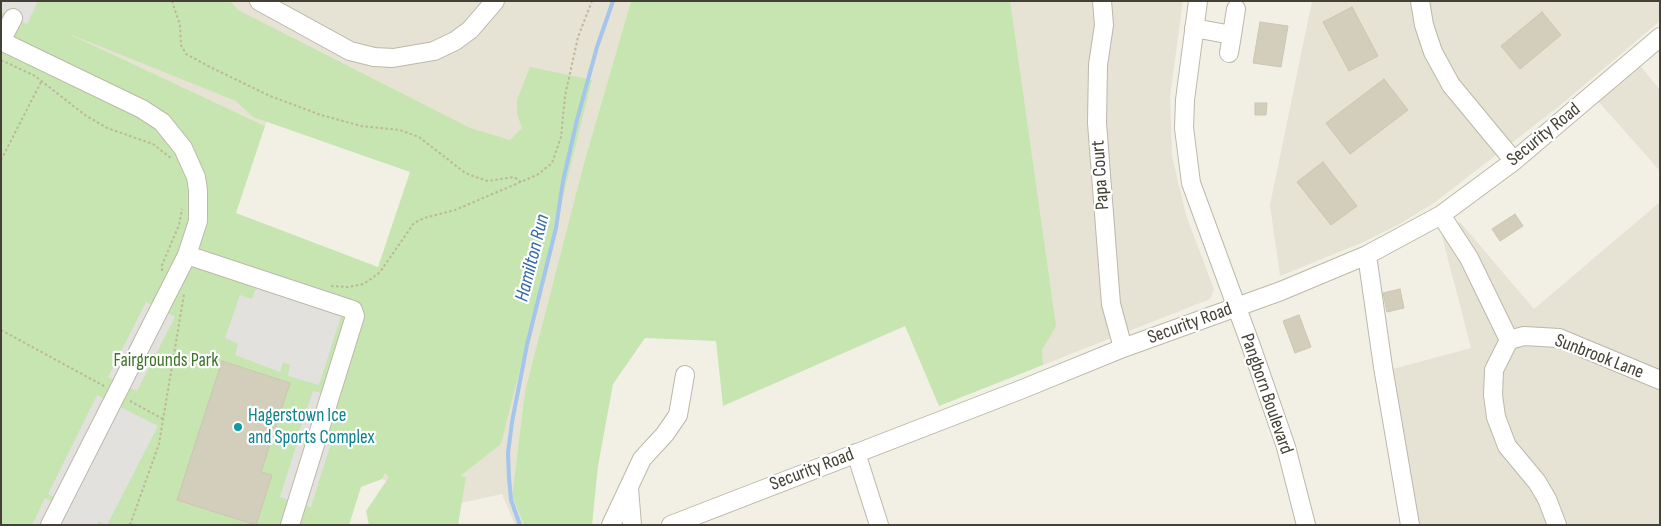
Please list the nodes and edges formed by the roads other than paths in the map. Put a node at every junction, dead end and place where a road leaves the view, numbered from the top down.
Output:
1 (260, 1) edge
2 (495, 1) edge
3 (1102, 1) edge
4 (1198, 1) edge
5 (1420, 1) edge
6 (1236, 9) dead end
7 (13, 18) dead end
8 (1194, 28) junction
9 (1232, 34) junction
10 (1660, 37) edge
11 (1, 41) edge
12 (1229, 52) dead end
13 (1514, 161) junction
14 (1441, 215) junction
15 (187, 255) junction
16 (1367, 255) junction
17 (1236, 308) junction
18 (1509, 340) junction
19 (1123, 348) junction
20 (685, 375) dead end
21 (1660, 380) edge
22 (856, 453) junction
23 (629, 483) junction
24 (50, 525) edge
25 (290, 525) edge
26 (611, 525) edge
27 (632, 525) edge
28 (671, 525) edge
29 (879, 525) edge
30 (1306, 525) edge
31 (1410, 525) edge
32 (1557, 525) edge

1 - 2 street
3 - 19 street, Papa Court
4 - 8 street, Pangborn Boulevard
5 - 13 street
6 - 9 street
7 - 11 street
8 - 9 street
8 - 17 street, Pangborn Boulevard
9 - 12 street
10 - 13 street, Security Road
11 - 15 street
13 - 14 street, Security Road
14 - 16 street, Security Road
14 - 18 street
15 - 24 street
15 - 25 street
16 - 17 street, Security Road
16 - 31 street
17 - 19 street, Security Road
17 - 30 street, Pangborn Boulevard
18 - 21 street, Sunbrook Lane
18 - 32 street
19 - 22 street, Security Road
20 - 23 street
22 - 28 street, Security Road
22 - 29 street
23 - 26 street
23 - 27 street

